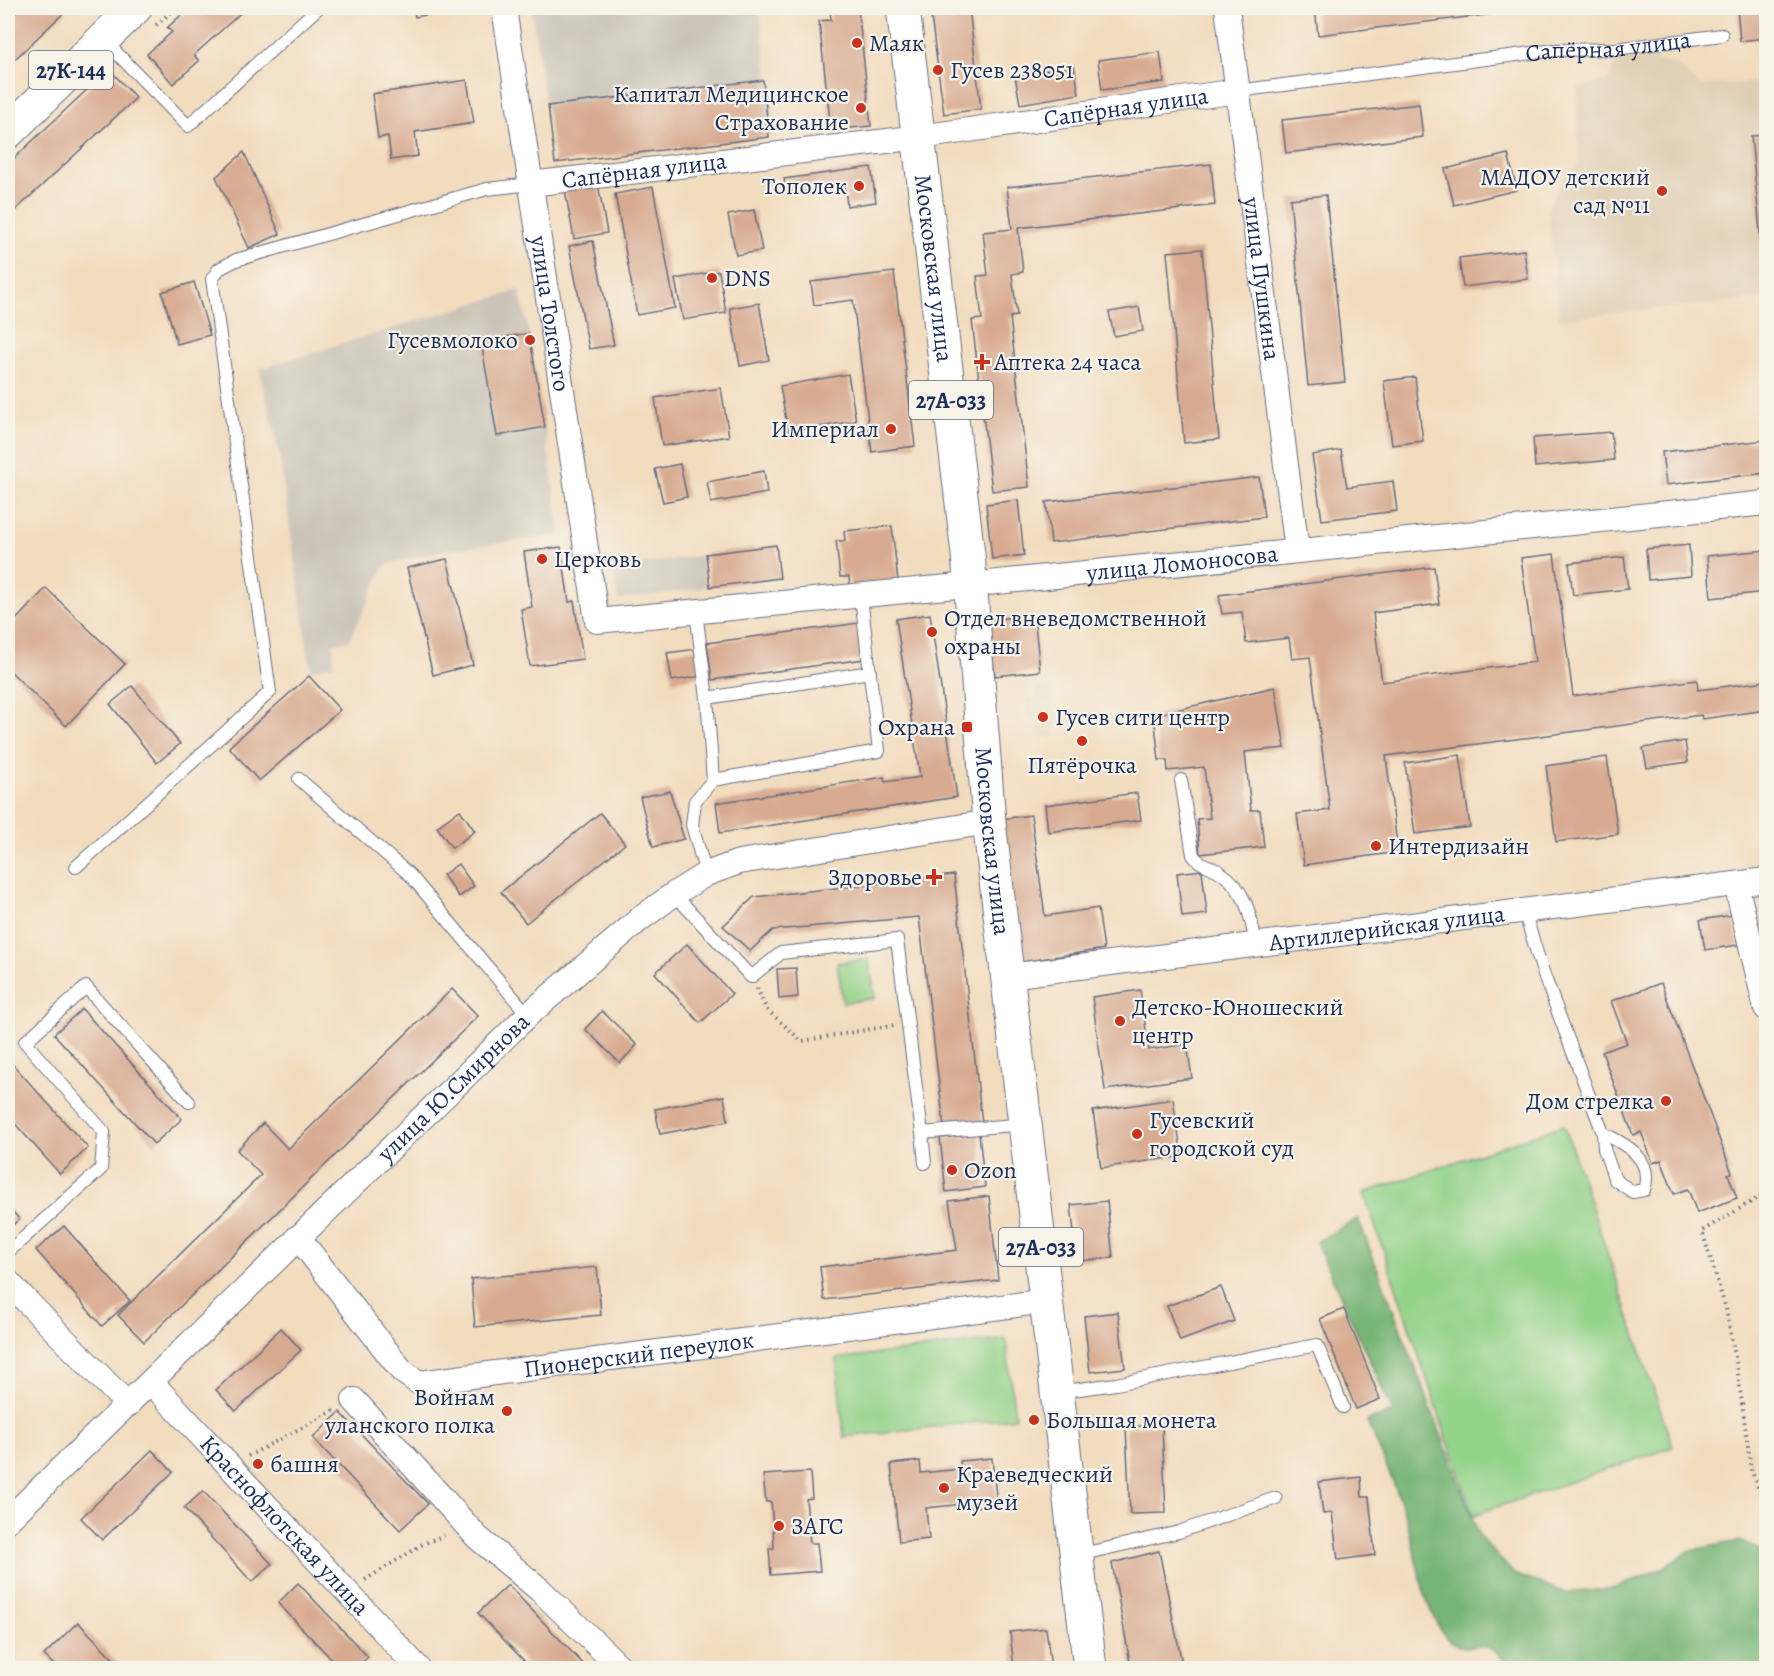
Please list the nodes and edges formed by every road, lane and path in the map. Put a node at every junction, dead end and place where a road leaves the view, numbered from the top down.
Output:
1 (135, 8) edge
2 (318, 8) edge
3 (504, 8) edge
4 (1227, 8) edge
5 (902, 9) edge
6 (1722, 35) dead end
7 (103, 39) junction
8 (1237, 91) junction
9 (8, 132) edge
10 (920, 136) junction
11 (531, 184) junction
12 (1767, 503) edge
13 (1298, 550) junction
14 (971, 587) junction
15 (861, 597) junction
16 (696, 612) junction
17 (597, 621) joint
18 (870, 672) junction
19 (707, 698) junction
20 (299, 779) dead end
21 (713, 780) junction
22 (1181, 780) dead end
23 (989, 822) junction
24 (76, 867) dead end
25 (706, 874) junction
26 (1767, 880) edge
27 (1736, 884) junction
28 (674, 894) junction
29 (1524, 911) junction
30 (1256, 945) junction
31 (1008, 976) junction
32 (751, 977) junction
33 (1767, 1008) edge
34 (528, 1015) junction
35 (908, 1023) junction
36 (189, 1102) dead end
37 (1026, 1124) junction
38 (922, 1133) junction
39 (1603, 1133) junction
40 (925, 1163) dead end
41 (1767, 1193) edge
42 (298, 1237) junction
43 (8, 1252) edge
44 (8, 1282) edge
45 (1047, 1301) junction
46 (151, 1382) junction
47 (1058, 1392) junction
48 (354, 1400) joint
49 (128, 1405) junction
50 (1343, 1407) dead end
51 (228, 1465) junction
52 (1276, 1498) dead end
53 (1767, 1508) edge
54 (8, 1520) edge
55 (477, 1537) junction
56 (1077, 1555) junction
57 (349, 1594) junction
58 (418, 1668) edge
59 (621, 1668) edge
60 (1090, 1668) edge

1 - 7 main road, 27К-144
2 - 7 lane
3 - 11 street, улица Толстого
4 - 8 street, улица Пушкина
5 - 10 main road, Московская улица / 27А-033
6 - 8 lane, Сапёрная улица
7 - 9 main road, 27К-144
8 - 10 street, Сапёрная улица
8 - 13 street, улица Пушкина
10 - 11 street, Сапёрная улица
10 - 14 main road, Московская улица / 27А-033
11 - 17 street, улица Толстого
11 - 24 lane
12 - 13 street, улица Ломоносова
13 - 14 street, улица Ломоносова
14 - 15 street, улица Ломоносова
14 - 23 main road, Московская улица / 27А-033
15 - 16 street, улица Ломоносова
15 - 18 lane
16 - 17 street, улица Ломоносова
16 - 19 lane
18 - 19 lane
18 - 21 lane
19 - 21 lane
20 - 34 lane
21 - 25 lane
22 - 30 lane
23 - 25 street, улица Ю.Смирнова
23 - 31 main road, Московская улица / 27А-033
25 - 28 street, улица Ю.Смирнова
26 - 27 street, Артиллерийская улица
27 - 29 street, Артиллерийская улица
27 - 33 street
28 - 32 lane
28 - 34 street, улица Ю.Смирнова
29 - 30 street, Артиллерийская улица
29 - 39 lane
30 - 31 street, Артиллерийская улица
31 - 37 main road, Московская улица / 27А-033
32 - 35 path
32 - 35 lane
34 - 42 street, улица Ю.Смирнова
35 - 38 lane
36 - 43 lane
37 - 38 lane
37 - 45 main road, Московская улица / 27А-033
38 - 40 lane
39 - 39 lane
41 - 53 path
42 - 45 street, Пионерский переулок
42 - 46 street, улица Ю.Смирнова
44 - 49 street
45 - 47 main road, Московская улица / 27А-033
46 - 49 street, улица Ю.Смирнова
46 - 51 street, Краснофлотская улица
47 - 50 lane
47 - 56 main road, Московская улица / 27А-033
48 - 51 path
48 - 55 street
49 - 54 street, улица Ю.Смирнова
51 - 57 street, Краснофлотская улица
52 - 56 lane
55 - 57 path
55 - 59 street
56 - 60 main road, Московская улица / 27А-033
57 - 58 street, Краснофлотская улица

